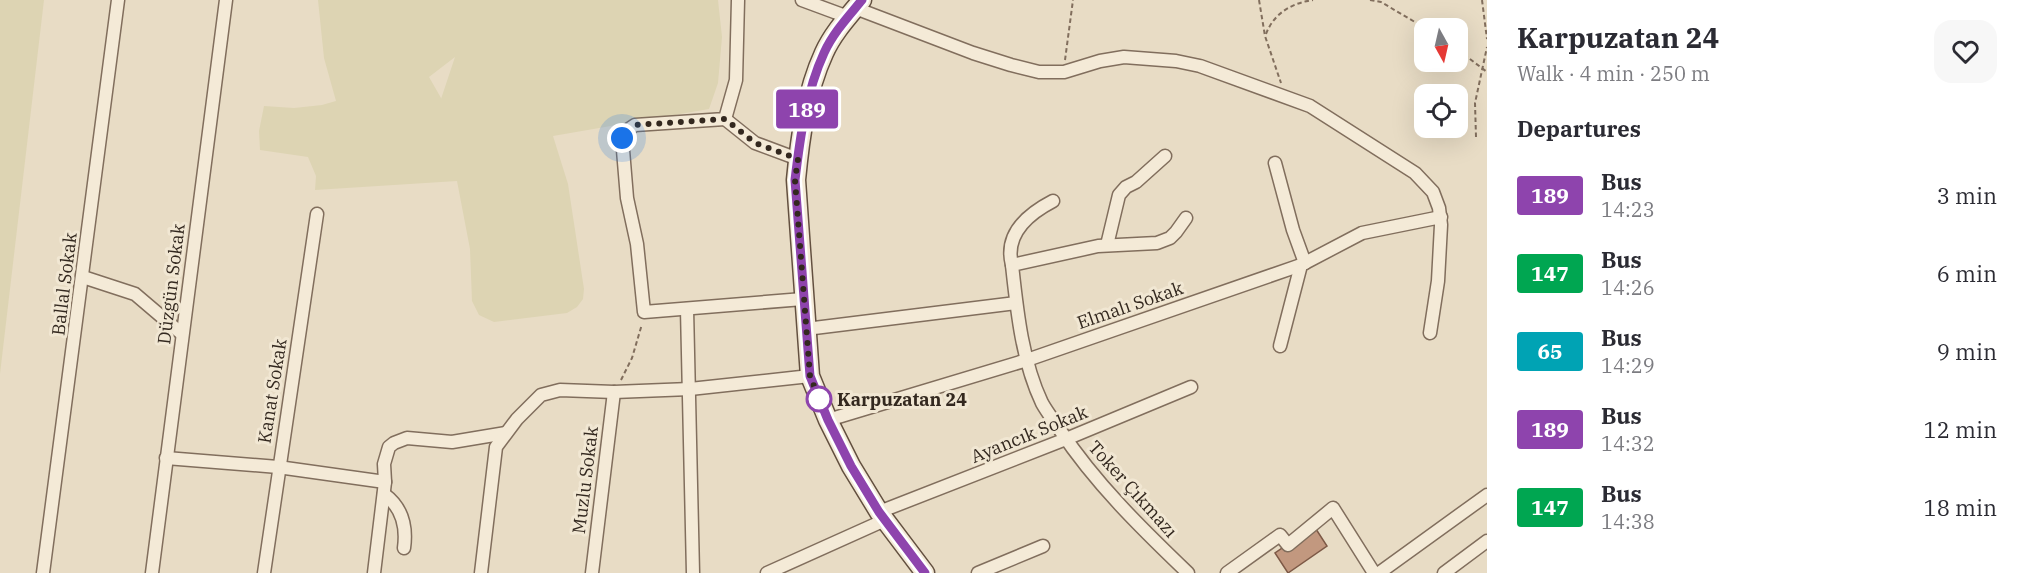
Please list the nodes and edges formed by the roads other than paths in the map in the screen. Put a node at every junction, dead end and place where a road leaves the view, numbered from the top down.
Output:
1 (118, 0) edge
2 (226, 0) edge
3 (738, 0) edge
4 (802, 0) edge
5 (855, 8) edge
6 (725, 119) junction
7 (1165, 156) dead end
8 (798, 159) junction
9 (1275, 163) dead end
10 (1053, 201) dead end
11 (317, 214) dead end
12 (1441, 217) junction
13 (1186, 218) dead end
14 (1107, 245) junction
15 (1303, 264) junction
16 (1012, 265) junction
17 (83, 277) junction
18 (803, 299) junction
19 (1016, 303) junction
20 (687, 309) junction
21 (806, 329) junction
22 (1430, 333) dead end
23 (182, 334) junction
24 (1280, 346) dead end
25 (1027, 360) junction
26 (810, 376) junction
27 (1191, 387) dead end
28 (690, 389) junction
29 (614, 392) junction
30 (828, 420) junction
31 (506, 433) junction
32 (1066, 439) junction
33 (166, 458) junction
34 (278, 467) junction
35 (385, 488) junction
36 (1487, 495) edge
37 (882, 516) junction
38 (1487, 541) edge
39 (1043, 546) dead end
40 (404, 548) dead end
41 (920, 570) edge
42 (43, 573) edge
43 (152, 573) edge
44 (264, 573) edge
45 (374, 573) edge
46 (481, 573) edge
47 (592, 573) edge
48 (693, 573) edge
49 (767, 573) edge
50 (978, 573) edge
51 (1188, 573) edge
52 (1227, 573) edge
53 (1374, 573) edge
54 (1379, 573) edge
55 (1444, 573) edge

1 - 17 street, Ballal Sokak
2 - 23 street, Düzgün Sokak
3 - 6 street
4 - 5 street
5 - 8 street
5 - 12 street
6 - 8 street
6 - 20 street
7 - 14 street
8 - 18 street
9 - 15 street
10 - 16 street, Toker Çıkmazı
11 - 34 street, Kanat Sokak
12 - 15 street, Elmalı Sokak
12 - 22 street
13 - 14 street
14 - 16 street
15 - 24 street
15 - 25 street, Elmalı Sokak
16 - 19 street, Toker Çıkmazı
17 - 23 street
17 - 42 street, Ballal Sokak
18 - 20 street
18 - 21 street
19 - 21 street
19 - 25 street, Toker Çıkmazı
20 - 28 street
21 - 26 street
23 - 33 street, Düzgün Sokak
25 - 30 street, Elmalı Sokak
25 - 32 street, Toker Çıkmazı
26 - 28 street
26 - 30 street
27 - 32 street, Ayancık Sokak
28 - 29 street
28 - 48 street
29 - 31 street
29 - 47 street, Muzlu Sokak
30 - 37 street
31 - 35 street
31 - 46 street
32 - 37 street, Ayancık Sokak
32 - 51 street, Toker Çıkmazı
33 - 34 street
33 - 43 street, Düzgün Sokak
34 - 35 street
34 - 44 street, Kanat Sokak
35 - 40 street
35 - 45 street
36 - 54 street
37 - 41 street
37 - 49 street, Ayancık Sokak
38 - 55 street
39 - 50 street
52 - 53 street

